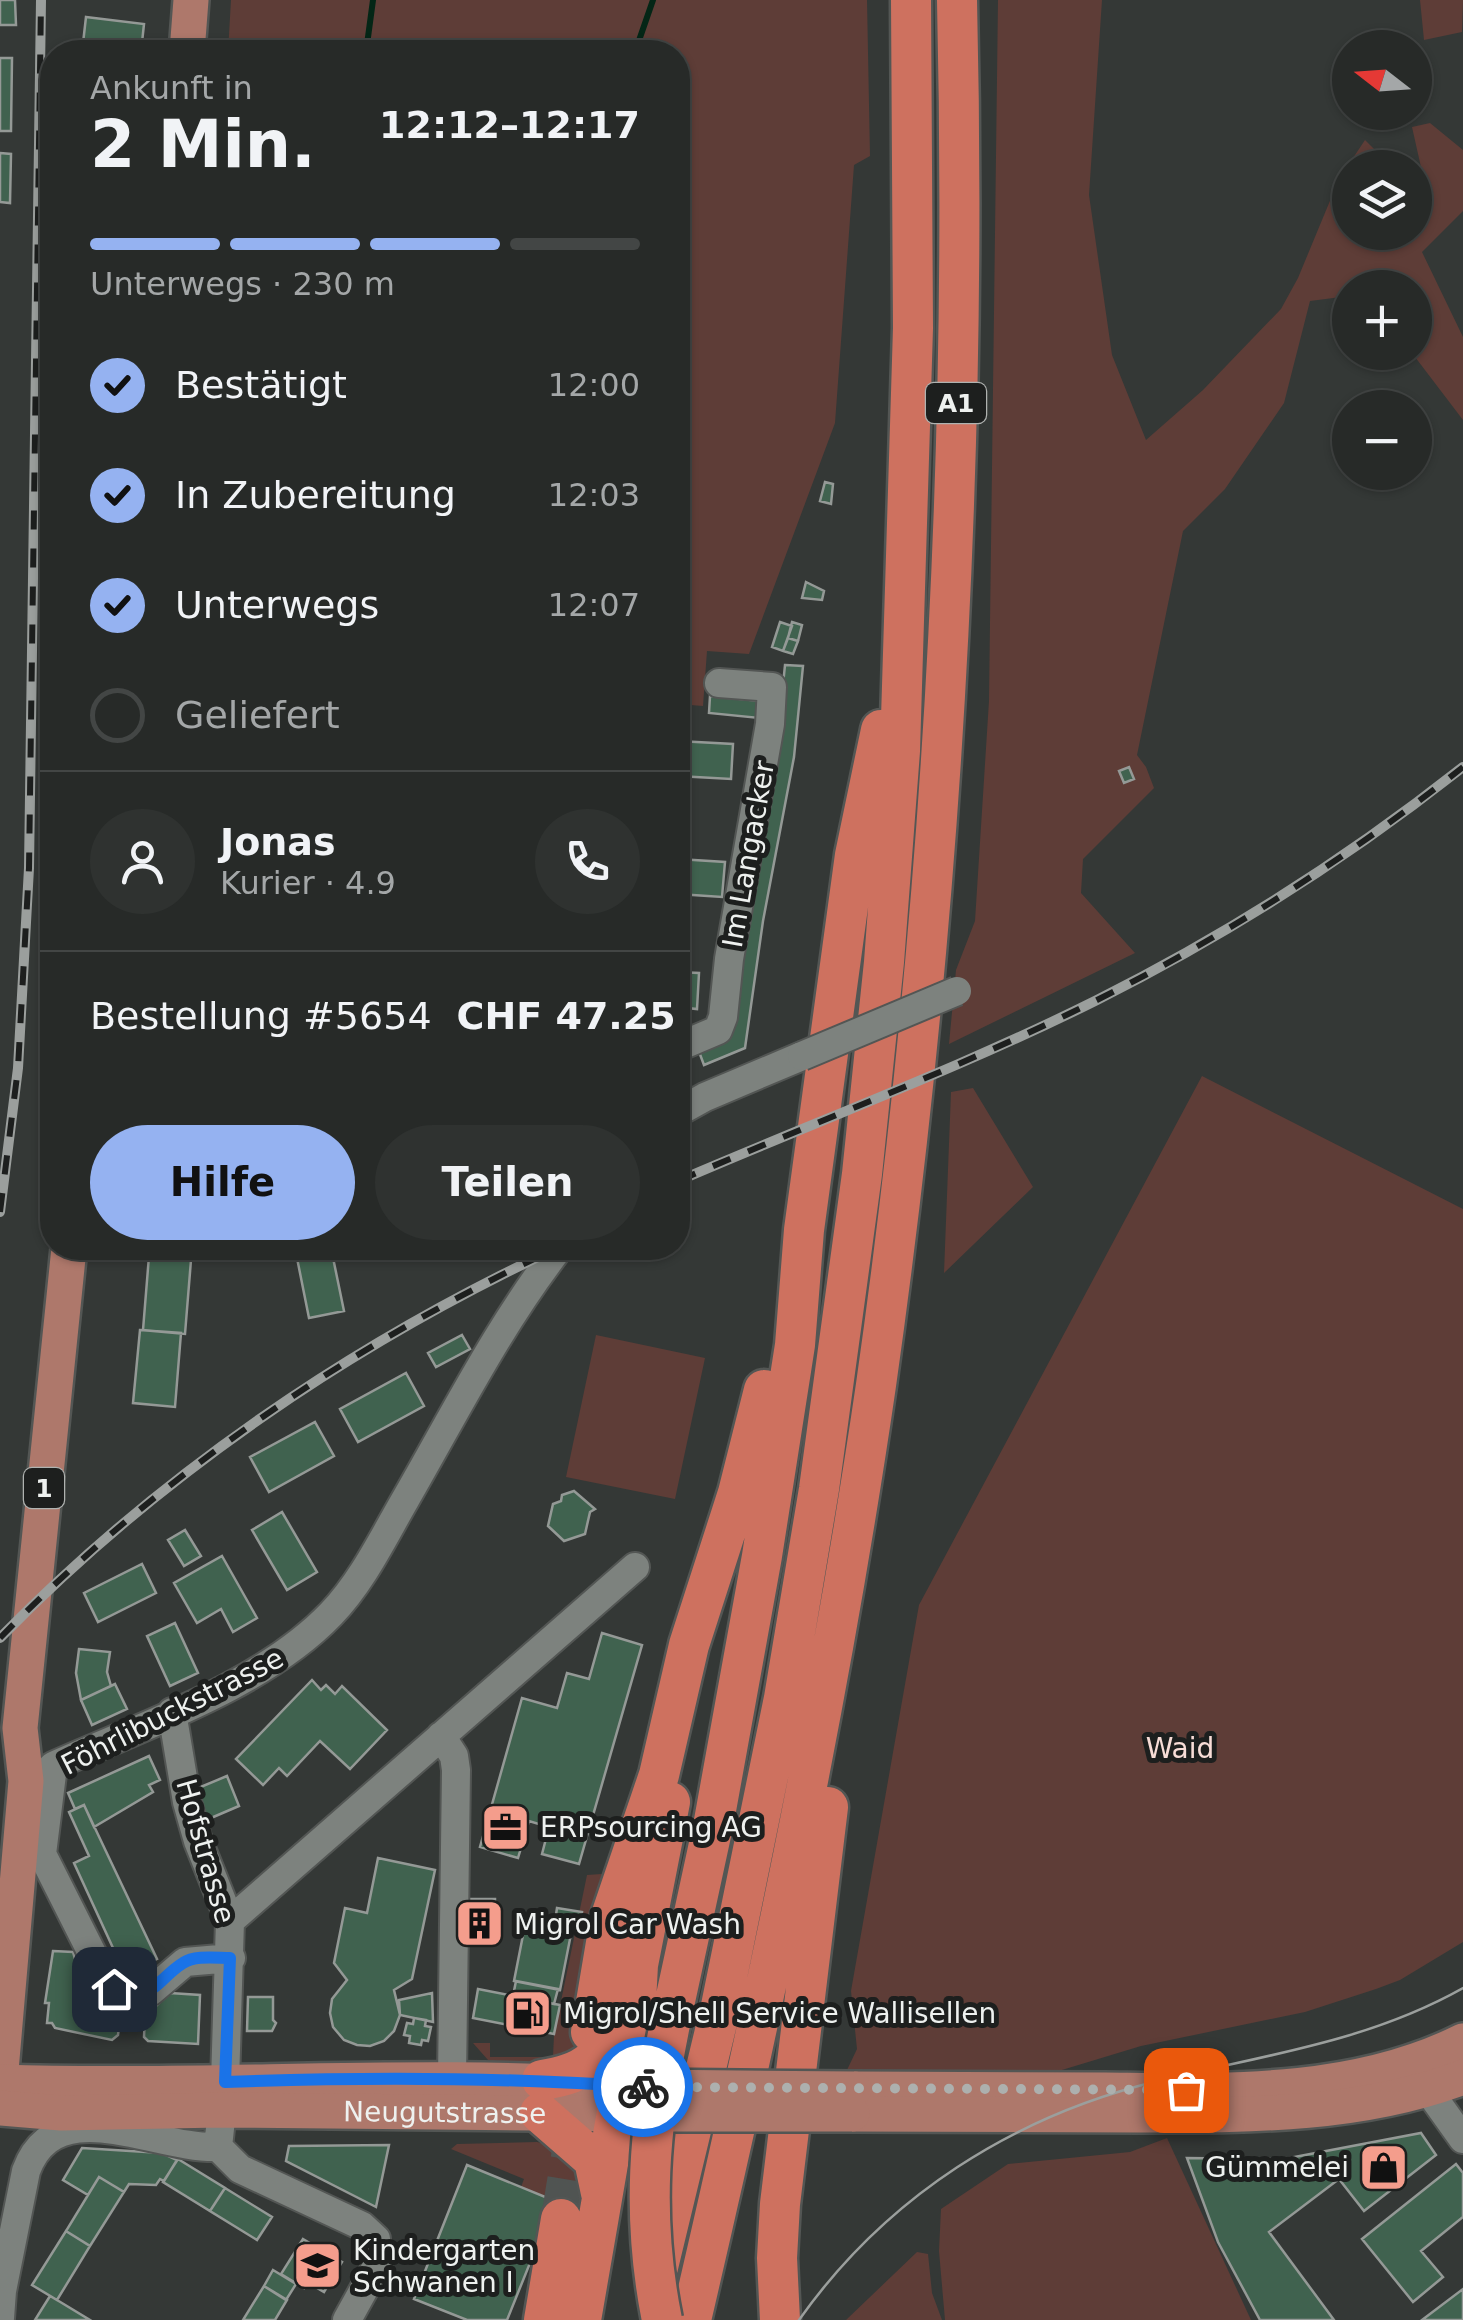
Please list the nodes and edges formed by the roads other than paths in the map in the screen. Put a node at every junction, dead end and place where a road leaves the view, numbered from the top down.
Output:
1 (191, 0) edge
2 (911, 0) edge
3 (958, 0) edge
4 (187, 40) edge
5 (902, 634) junction
6 (719, 682) dead end
7 (957, 991) dead end
8 (690, 1043) edge
9 (690, 1105) edge
10 (804, 1230) junction
11 (68, 1260) edge
12 (551, 1260) edge
13 (634, 1568) dead end
14 (710, 1582) junction
15 (843, 1591) junction
16 (172, 1712) junction
17 (20, 1728) junction
18 (442, 1736) junction
19 (0, 1794) edge
20 (230, 1922) junction
21 (230, 1958) junction
22 (638, 1964) junction
23 (6, 2006) junction
24 (591, 2032) dead end
25 (1463, 2041) edge
26 (1423, 2075) junction
27 (1463, 2076) edge
28 (452, 2078) junction
29 (0, 2082) edge
30 (70, 2084) junction
31 (223, 2096) junction
32 (541, 2096) junction
33 (630, 2100) junction
34 (0, 2108) edge
35 (418, 2112) junction
36 (484, 2112) junction
37 (1463, 2139) edge
38 (218, 2147) junction
39 (602, 2197) junction
40 (561, 2219) tunnel mouth
41 (0, 2318) edge
42 (347, 2320) edge
43 (544, 2320) edge
44 (581, 2320) edge
45 (645, 2320) edge
46 (662, 2320) edge
47 (690, 2320) edge
48 (780, 2320) edge

1 - 4 main road
2 - 5 highway, A1
3 - 15 highway, A1
5 - 10 highway
5 - 45 highway, A1
6 - 8 street, Im Langacker
7 - 9 street, bridge
10 - 14 highway
10 - 46 highway, bridge
11 - 17 main road, 1
12 - 16 street, Föhrlibuckstrasse
13 - 18 street
14 - 22 highway
14 - 24 highway
15 - 47 highway, A1
15 - 48 highway
16 - 20 street, Hofstrasse
16 - 21 street, Föhrlibuckstrasse
17 - 19 main road
17 - 23 main road, 1
18 - 20 street
18 - 28 street
20 - 21 street, Hofstrasse
21 - 31 street, Hofstrasse
22 - 32 highway
22 - 33 highway
23 - 29 main road, 1
23 - 30 main road
25 - 26 main road, Neugutstrasse
26 - 27 main road, Neugutstrasse
26 - 33 main road, Neugutstrasse, bridge
26 - 37 street
28 - 31 main road, Neugutstrasse
28 - 32 main road, Neugutstrasse
28 - 35 main road
28 - 36 main road
29 - 30 main road, Neugutstrasse
30 - 31 main road, Neugutstrasse
31 - 34 main road, Neugutstrasse
31 - 35 main road, Neugutstrasse
31 - 38 street, Hofstrasse
32 - 33 main road, Neugutstrasse
32 - 36 main road, Neugutstrasse
32 - 39 highway
33 - 39 highway
35 - 36 main road, Neugutstrasse
38 - 41 street
38 - 42 street
39 - 44 highway
40 - 43 highway

